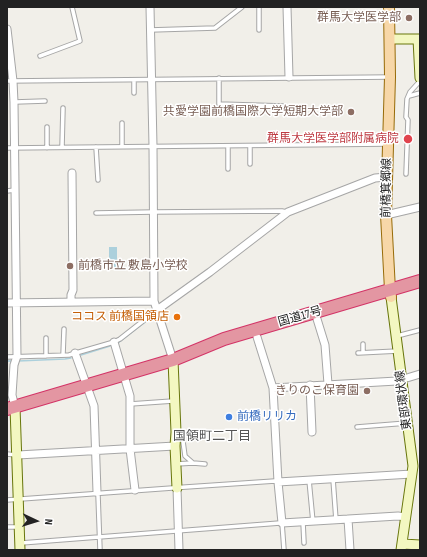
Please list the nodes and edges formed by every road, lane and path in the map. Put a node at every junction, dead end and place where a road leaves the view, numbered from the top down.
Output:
1 (72, 7) edge
2 (150, 7) edge
3 (242, 7) edge
4 (259, 7) edge
5 (287, 7) edge
6 (389, 7) edge
7 (7, 29) edge
8 (150, 30) junction
9 (259, 30) dead end
10 (419, 39) edge
11 (390, 40) junction
12 (40, 56) dead end
13 (289, 77) junction
14 (390, 77) junction
15 (219, 78) junction
16 (420, 78) edge
17 (152, 79) junction
18 (134, 80) junction
19 (10, 81) edge
20 (420, 81) edge
21 (134, 93) dead end
22 (420, 93) edge
23 (409, 96) junction
24 (45, 101) dead end
25 (14, 102) junction
26 (283, 106) dead end
27 (63, 108) dead end
28 (122, 123) dead end
29 (47, 127) dead end
30 (388, 144) junction
31 (154, 146) junction
32 (228, 146) junction
33 (250, 146) junction
34 (62, 147) junction
35 (96, 147) junction
36 (122, 147) junction
37 (11, 148) edge
38 (47, 148) junction
39 (250, 164) dead end
40 (228, 169) dead end
41 (72, 173) dead end
42 (406, 174) dead end
43 (387, 177) junction
44 (98, 180) dead end
45 (11, 191) edge
46 (420, 207) edge
47 (154, 212) junction
48 (288, 212) junction
49 (96, 213) dead end
50 (386, 215) junction
51 (7, 238) edge
52 (15, 238) junction
53 (420, 281) edge
54 (420, 288) edge
55 (391, 293) junction
56 (154, 301) junction
57 (71, 302) junction
58 (7, 303) edge
59 (16, 303) junction
60 (157, 310) junction
61 (318, 319) junction
62 (64, 329) dead end
63 (420, 330) edge
64 (397, 336) junction
65 (257, 337) junction
66 (46, 338) dead end
67 (114, 342) junction
68 (363, 344) dead end
69 (399, 351) junction
70 (358, 352) dead end
71 (363, 352) junction
72 (75, 353) junction
73 (63, 355) junction
74 (17, 356) junction
75 (46, 356) junction
76 (7, 357) edge
77 (176, 358) junction
78 (124, 374) junction
79 (420, 374) edge
80 (402, 379) junction
81 (328, 384) junction
82 (87, 385) junction
83 (310, 385) junction
84 (273, 388) junction
85 (175, 401) junction
86 (130, 404) junction
87 (11, 408) edge
88 (407, 423) junction
89 (357, 427) dead end
90 (176, 432) junction
91 (312, 432) dead end
92 (175, 446) junction
93 (130, 449) junction
94 (95, 451) junction
95 (7, 454) edge
96 (18, 455) junction
97 (416, 459) edge
98 (193, 463) junction
99 (176, 464) junction
100 (205, 464) dead end
101 (412, 474) junction
102 (333, 478) junction
103 (309, 480) junction
104 (278, 482) junction
105 (177, 488) junction
106 (135, 490) junction
107 (97, 492) junction
108 (18, 499) junction
109 (7, 500) edge
110 (406, 517) junction
111 (348, 519) junction
112 (336, 520) junction
113 (303, 522) junction
114 (313, 522) junction
115 (282, 523) junction
116 (7, 527) edge
117 (20, 527) junction
118 (178, 531) junction
119 (100, 536) junction
120 (304, 543) dead end
121 (420, 545) edge
122 (20, 546) edge
123 (402, 547) edge
124 (100, 550) edge
125 (179, 550) edge
126 (284, 550) edge
127 (350, 550) edge

1 - 12 lane
2 - 8 street
3 - 8 lane
4 - 9 lane
5 - 13 street
6 - 11 main road, 前橋箕郷線
7 - 19 street
8 - 17 street
10 - 11 street
10 - 16 street
11 - 14 main road, 前橋箕郷線
13 - 14 lane
13 - 15 lane
14 - 30 main road, 前橋箕郷線
15 - 17 lane
15 - 26 lane
17 - 18 lane
17 - 31 street
18 - 19 lane
18 - 21 lane
19 - 25 street
20 - 23 lane
22 - 23 lane
23 - 42 lane
24 - 25 lane
25 - 37 street
27 - 34 lane
28 - 36 lane
29 - 38 lane
30 - 33 lane
30 - 43 main road, 前橋箕郷線
31 - 32 lane
31 - 36 lane
31 - 47 street
32 - 33 lane
32 - 40 lane
33 - 39 lane
34 - 35 lane
34 - 38 lane
35 - 36 lane
35 - 44 lane
37 - 38 lane
37 - 45 street
41 - 57 street
43 - 48 street
43 - 50 main road, 前橋箕郷線
45 - 52 street
46 - 50 street
47 - 48 lane
47 - 49 lane
47 - 56 street
48 - 60 street
50 - 55 main road, 前橋箕郷線
51 - 52 street
52 - 59 street
53 - 55 highway, 国道17号
54 - 55 highway, 国道17号
55 - 61 highway, 国道17号
55 - 64 street, 東部環状線
55 - 77 highway, 国道17号
56 - 57 street
56 - 60 street
57 - 59 street
58 - 59 street
59 - 74 street
60 - 67 lane
60 - 77 street
61 - 65 highway, 国道17号
61 - 81 street
62 - 73 lane
63 - 64 lane
64 - 69 street, 東部環状線
65 - 77 highway, 国道17号
65 - 84 street
66 - 75 lane
67 - 72 lane
67 - 78 street
68 - 71 lane
69 - 71 lane
69 - 80 street, 東部環状線
70 - 71 lane
72 - 73 lane
72 - 82 street
73 - 75 lane
74 - 75 lane
74 - 76 lane
74 - 87 street
77 - 78 highway, 国道17号
77 - 85 street
78 - 82 highway, 国道17号
78 - 86 street
79 - 80 street
80 - 81 street
80 - 88 street, 東部環状線
81 - 83 street
82 - 87 highway, 国道17号
82 - 94 street
83 - 84 street
83 - 91 street
84 - 104 street
85 - 86 lane
85 - 90 street
86 - 93 street
87 - 96 street
88 - 89 lane
88 - 97 street, 東部環状線
90 - 92 street
90 - 98 lane
92 - 93 street
92 - 99 street
93 - 94 street
93 - 106 street
94 - 96 street
94 - 107 street
95 - 96 lane
96 - 108 street
97 - 101 street, 東部環状線
98 - 99 lane
98 - 100 lane
99 - 105 street
101 - 102 street
101 - 110 street, 東部環状線
102 - 103 street
102 - 112 lane
103 - 104 street
103 - 114 lane
104 - 105 lane
104 - 115 street
105 - 106 lane
105 - 118 street
106 - 107 lane
107 - 108 lane
107 - 119 lane
108 - 109 lane
108 - 117 street
110 - 111 street
110 - 123 street, 東部環状線
111 - 112 street
111 - 127 street
112 - 114 street
113 - 114 street
113 - 115 street
113 - 120 lane
115 - 118 lane
115 - 126 lane
116 - 117 lane
117 - 122 street
118 - 119 lane
118 - 125 street
119 - 122 lane
119 - 124 lane
121 - 123 street

